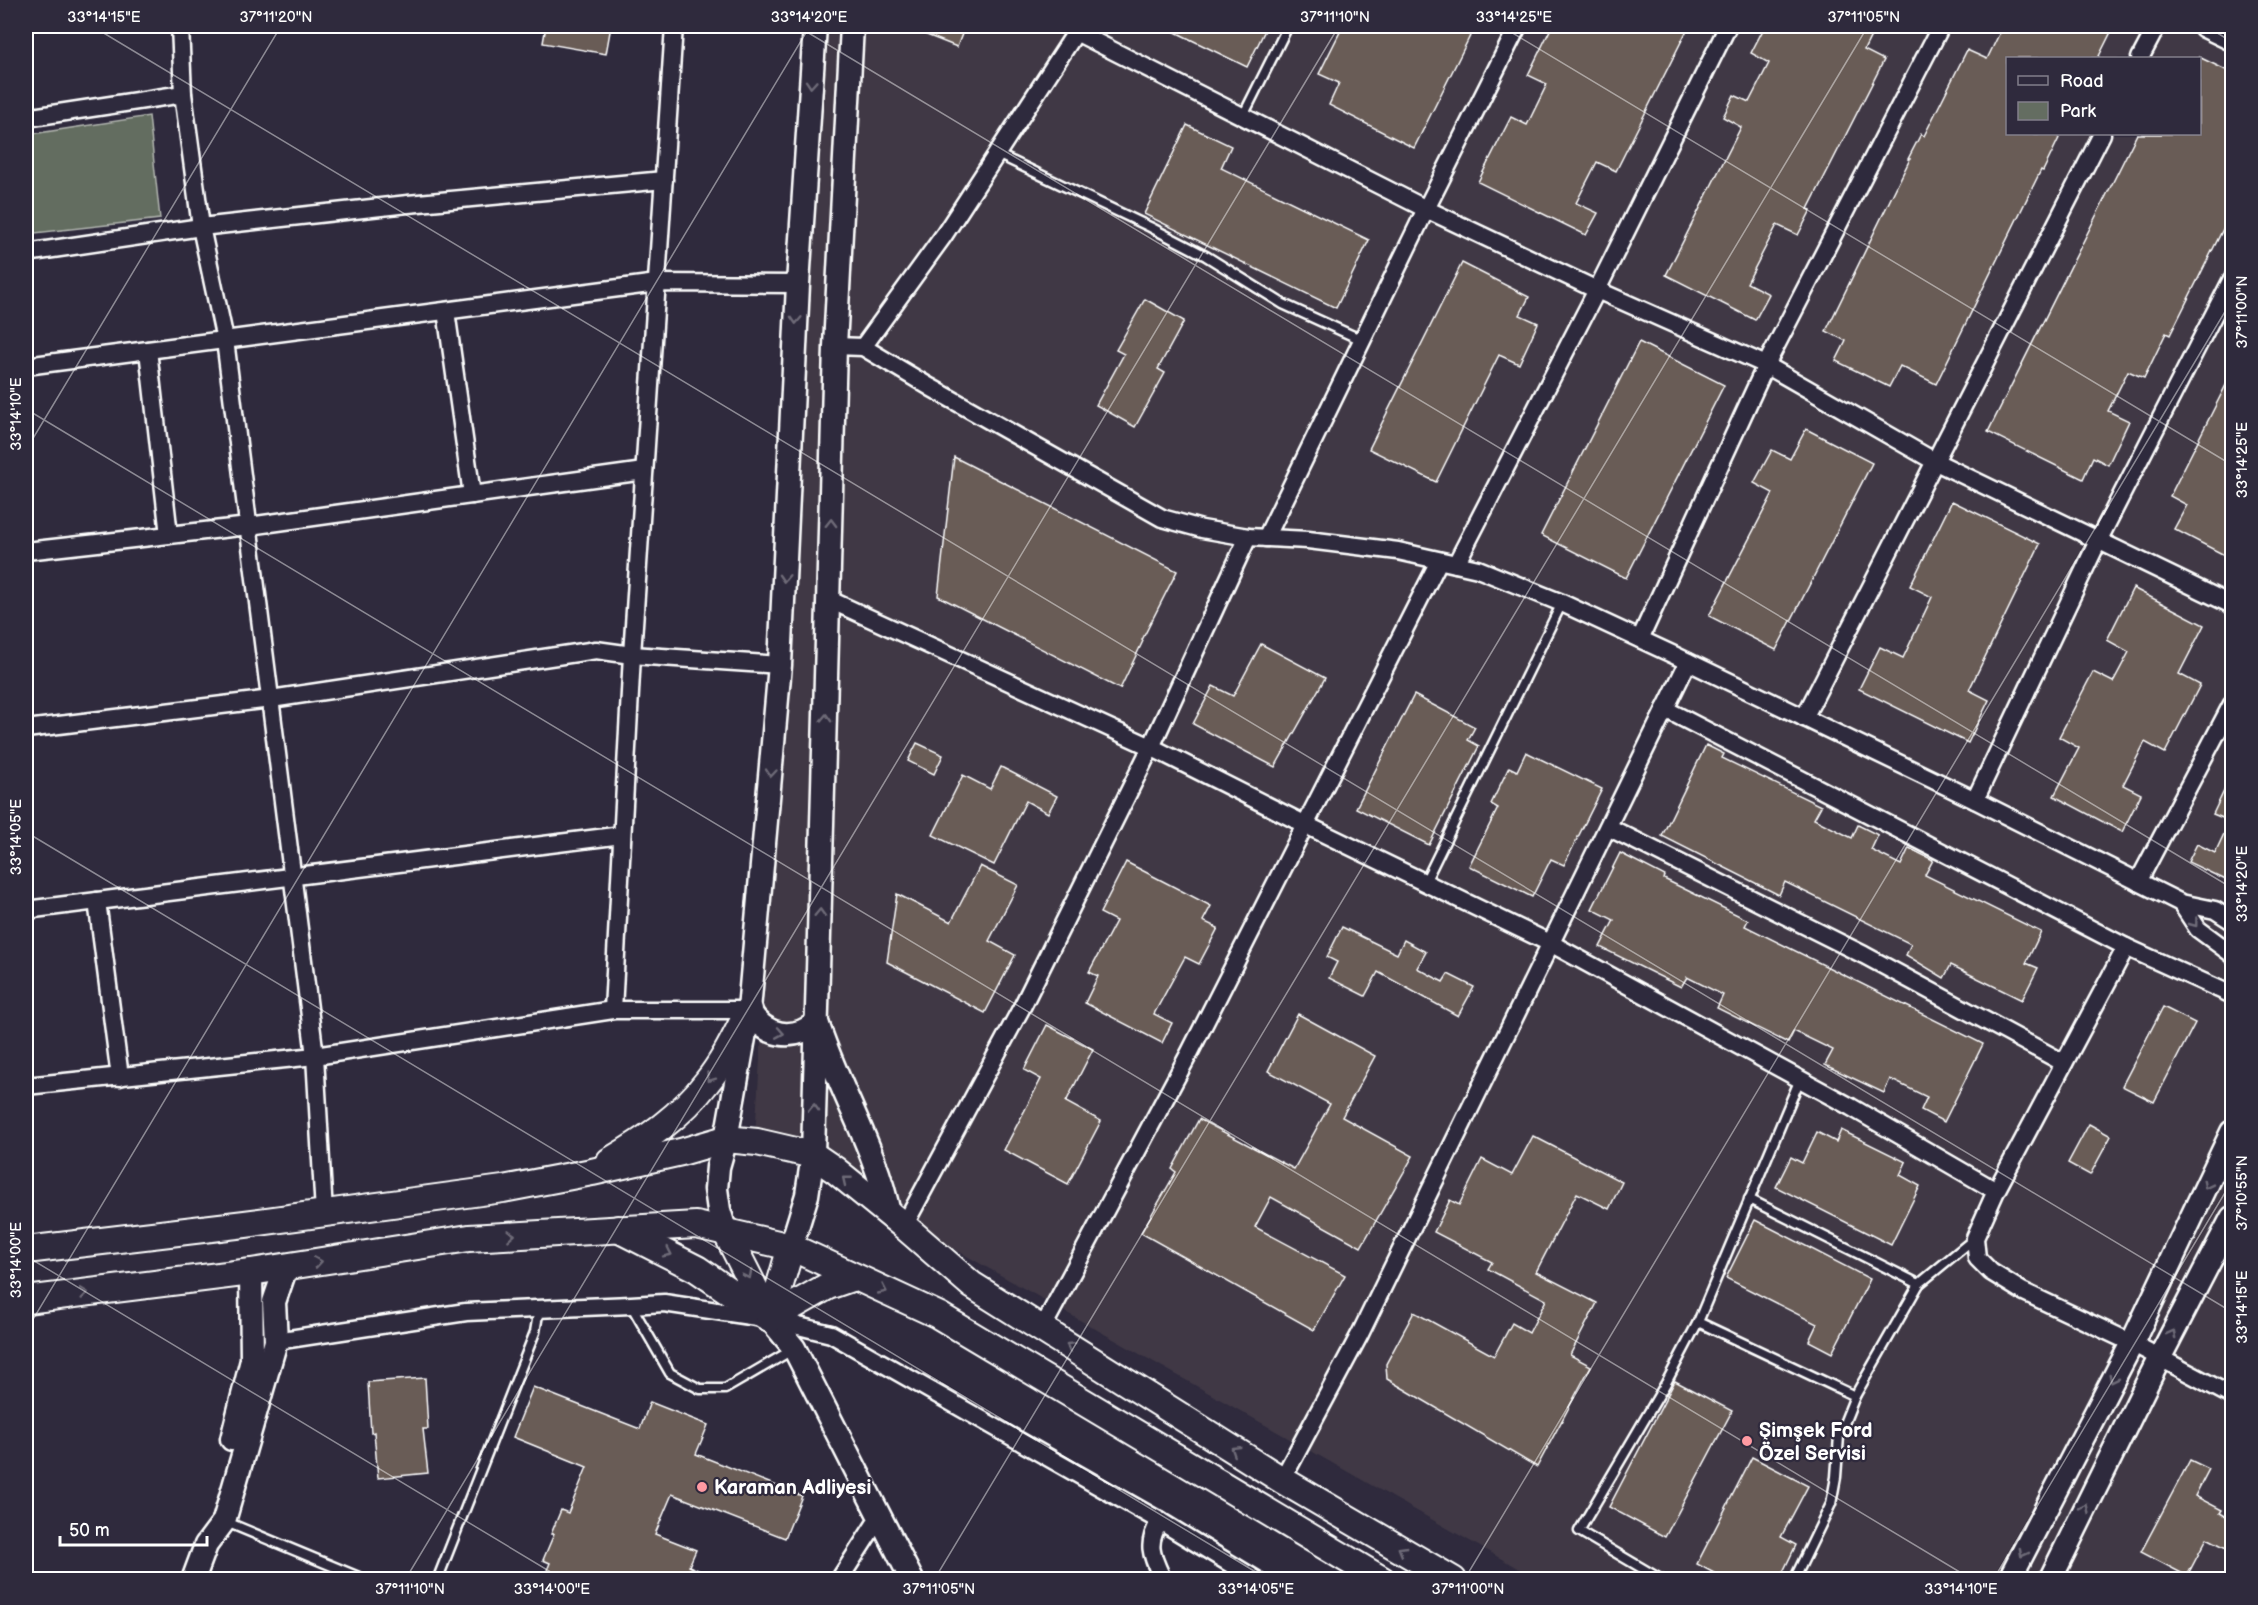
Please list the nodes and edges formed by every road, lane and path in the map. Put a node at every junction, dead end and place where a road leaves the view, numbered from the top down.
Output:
1 (180, 26) edge
2 (674, 26) edge
3 (815, 26) edge
4 (852, 26) edge
5 (1288, 26) edge
6 (1518, 26) edge
7 (1728, 26) edge
8 (1941, 26) edge
9 (2157, 26) edge
10 (2205, 26) edge
11 (1078, 29) edge
12 (2232, 39) edge
13 (2141, 57) edge
14 (183, 94) junction
15 (1243, 116) junction
16 (26, 118) edge
17 (2101, 135) edge
18 (997, 154) junction
19 (664, 180) junction
20 (1426, 209) junction
21 (201, 227) junction
22 (26, 253) edge
23 (2232, 279) edge
24 (657, 283) junction
25 (798, 285) junction
26 (1597, 290) junction
27 (446, 311) junction
28 (225, 340) junction
29 (1362, 340) junction
30 (836, 345) junction
31 (863, 347) junction
32 (148, 350) junction
33 (1766, 365) junction
34 (26, 366) edge
35 (1934, 462) junction
36 (644, 471) junction
37 (472, 495) junction
38 (249, 526) junction
39 (169, 535) junction
40 (1248, 537) junction
41 (1266, 538) junction
42 (2098, 541) junction
43 (26, 551) edge
44 (1448, 562) junction
45 (830, 600) junction
46 (1562, 603) junction
47 (2232, 605) edge
48 (1640, 639) junction
49 (632, 655) junction
50 (1688, 662) junction
51 (780, 666) junction
52 (271, 699) junction
53 (2232, 704) edge
54 (1665, 710) junction
55 (1804, 718) junction
56 (26, 729) edge
57 (1151, 747) junction
58 (1975, 800) junction
59 (1306, 825) junction
60 (1608, 827) junction
61 (622, 835) junction
62 (293, 877) junction
63 (1425, 882) junction
64 (2139, 882) junction
65 (97, 901) junction
66 (2181, 903) junction
67 (26, 910) edge
68 (2232, 921) edge
69 (1552, 944) junction
70 (2126, 946) junction
71 (2232, 954) edge
72 (2232, 995) edge
73 (613, 1010) junction
74 (749, 1010) junction
75 (817, 1022) junction
76 (315, 1056) junction
77 (2064, 1063) junction
78 (120, 1077) junction
79 (1800, 1079) junction
80 (26, 1086) edge
81 (2232, 1132) edge
82 (726, 1139) junction
83 (813, 1155) junction
84 (592, 1172) junction
85 (1996, 1191) junction
86 (1749, 1199) junction
87 (324, 1213) junction
88 (2232, 1218) edge
89 (897, 1220) junction
90 (615, 1228) junction
91 (725, 1230) junction
92 (1975, 1238) junction
93 (791, 1247) junction
94 (26, 1250) edge
95 (286, 1267) junction
96 (251, 1272) junction
97 (854, 1277) junction
98 (1919, 1284) junction
99 (26, 1300) edge
100 (631, 1305) junction
101 (539, 1309) junction
102 (770, 1319) junction
103 (1698, 1322) junction
104 (1042, 1329) junction
105 (276, 1341) junction
106 (2132, 1343) junction
107 (794, 1348) junction
108 (2160, 1357) junction
109 (1855, 1396) junction
110 (2232, 1396) edge
111 (1282, 1480) junction
112 (879, 1516) junction
113 (224, 1521) junction
114 (1160, 1521) junction
115 (206, 1545) junction
116 (193, 1580) edge
117 (366, 1580) edge
118 (442, 1580) edge
119 (839, 1580) edge
120 (912, 1580) edge
121 (1163, 1580) edge
122 (1257, 1580) edge
123 (1382, 1580) edge
124 (1453, 1580) edge
125 (1662, 1580) edge
126 (1794, 1580) edge
127 (2009, 1580) edge
128 (2050, 1580) edge

1 - 14 street
2 - 19 street
3 -> 25 main road
4 - 30 main road
5 - 15 lane
6 - 20 street
7 - 26 street
8 - 33 street
9 - 13 street
10 - 12 main road
11 - 15 street
11 - 18 street
14 - 16 street
14 - 21 street
15 - 20 street
17 - 35 street
18 - 29 lane
18 - 31 street
19 - 21 street
19 - 24 street
20 - 26 street
20 - 29 street
21 - 22 street
21 - 28 street
23 - 42 street
24 - 25 street
24 - 27 street
24 - 36 street
25 -> 51 main road
26 - 33 street
26 - 44 street
27 - 28 street
27 - 37 street
28 - 32 street
28 - 38 street
29 - 41 street
30 - 31 street
45 -> 30 main road
31 - 40 street
32 - 34 street
32 - 39 street
33 - 35 street
33 - 48 street
35 - 42 street
35 - 55 street
36 - 37 street
36 - 49 street
37 - 38 street
38 - 39 street
38 - 52 street
39 - 43 street
40 - 41 street
40 - 57 street
41 - 44 street
42 - 47 street
42 - 58 street
44 - 46 street
44 - 59 street
45 - 57 street
75 -> 45 main road
46 - 48 street
46 - 63 lane
48 - 50 street
49 - 51 street
49 - 52 street
49 - 61 street
50 - 54 street
50 - 55 street
51 -> 74 main road
52 - 56 street
52 - 62 street
53 - 64 street
54 - 60 street
54 - 70 street
55 - 58 street
57 - 59 street
57 - 89 street
58 - 64 street
59 - 63 street
59 - 104 street
60 - 69 street
60 - 77 street
61 - 62 street
61 - 73 street
62 - 65 street
62 - 76 street
63 - 69 street
64 - 66 street
65 - 67 street
65 - 78 street
66 - 68 street
66 -> 71 street
69 - 79 street
69 - 111 street
70 - 72 street
70 - 77 street
73 - 74 street
73 - 76 street
74 -> 75 main road
74 - 82 main road
74 -> 84 main road
83 -> 75 main road
75 - 89 main road
76 - 78 street
76 - 87 street
77 - 85 street
78 - 80 street
79 - 85 street
79 - 86 lane
81 -> 106 main road
82 - 83 main road
82 - 84 main road
82 - 91 main road
89 -> 83 main road
83 - 93 main road
84 - 87 main road
85 - 92 street
86 - 98 lane
86 - 103 lane
87 - 94 main road
108 -> 88 main road
89 - 104 main road
90 - 91 main road
95 -> 90 main road
90 -> 102 main road
91 - 93 main road
91 -> 102 main road
92 - 98 lane
92 - 106 street
93 - 97 main road
93 - 102 main road
95 - 96 main road
95 - 105 main road
99 -> 96 main road
96 - 115 main road
97 - 102 main road
97 -> 123 main road
98 - 109 lane
100 - 101 street
100 - 102 street
100 - 107 lane
101 - 105 street
101 - 118 lane
102 - 107 main road
102 - 114 street
103 - 109 lane
103 - 125 lane
111 -> 104 main road
105 - 113 main road
106 - 108 street
106 -> 127 main road
107 - 112 main road
108 - 110 street
128 -> 108 main road
109 - 126 lane
124 -> 111 main road
112 - 119 street
112 - 120 main road
113 - 115 main road
113 - 117 lane
114 - 121 street
114 - 122 street
115 - 116 main road

